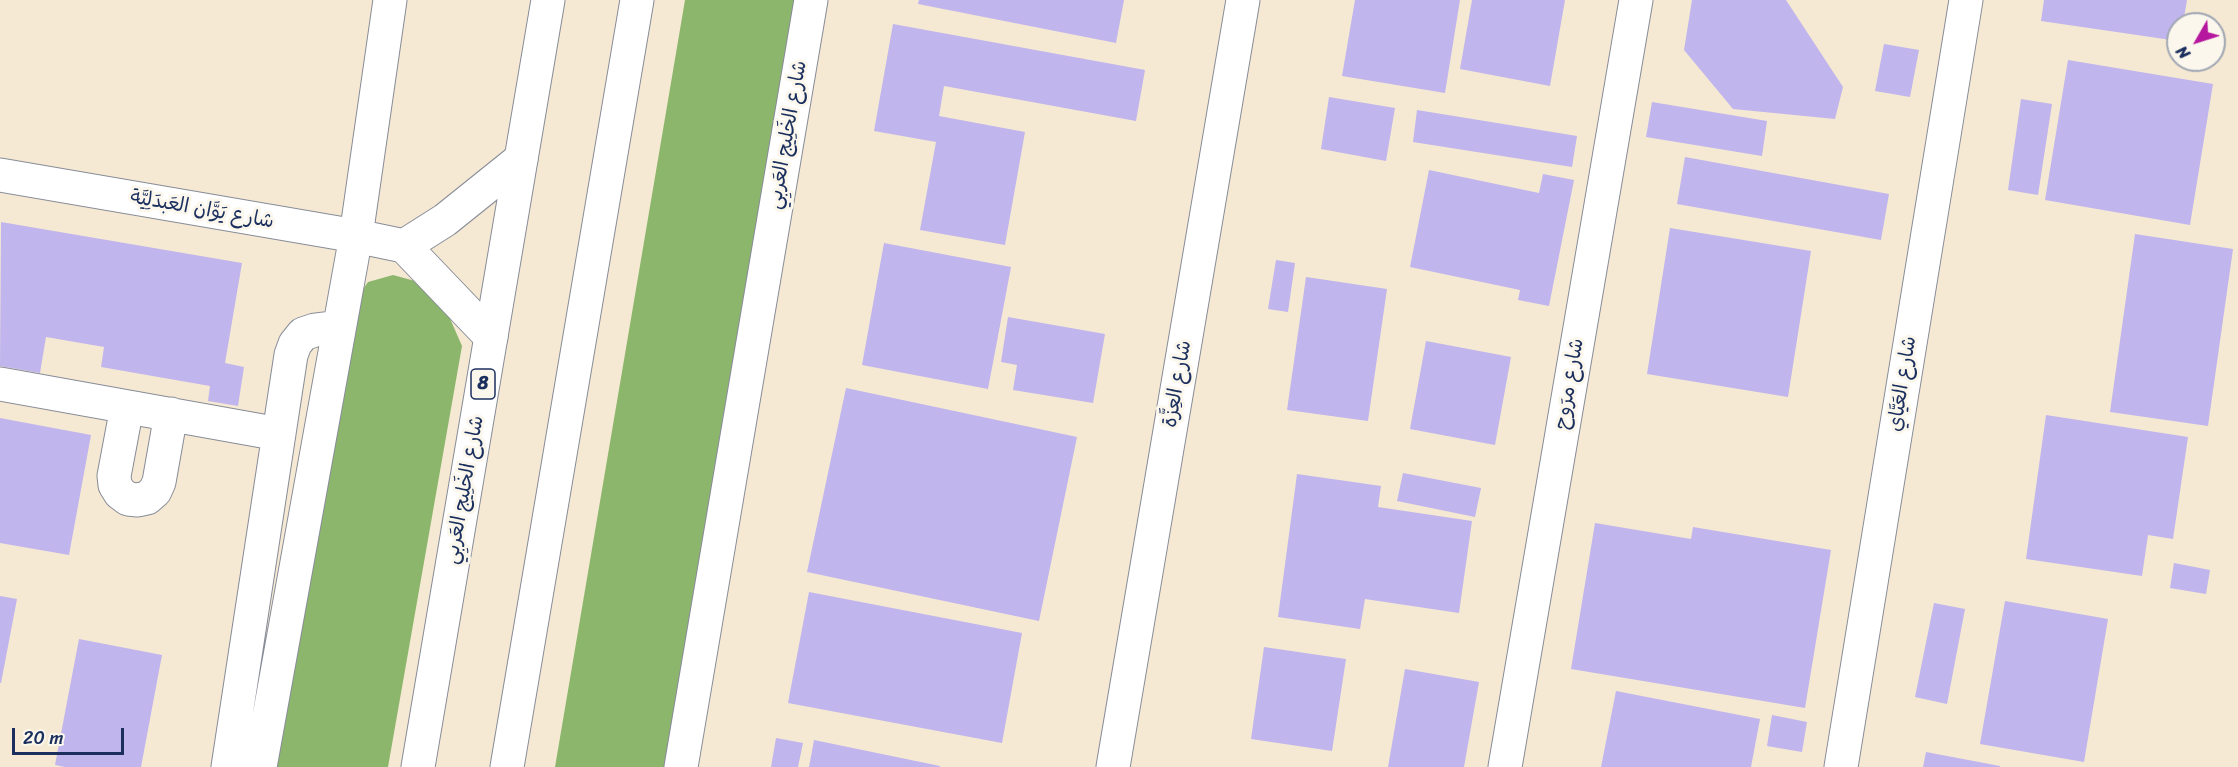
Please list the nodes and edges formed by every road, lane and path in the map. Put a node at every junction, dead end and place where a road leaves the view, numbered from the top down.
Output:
1 (390, 0) edge
2 (548, 0) edge
3 (637, 0) edge
4 (811, 0) edge
5 (1243, 0) edge
6 (1636, 0) edge
7 (1966, 0) edge
8 (521, 159) junction
9 (0, 176) edge
10 (356, 236) junction
11 (404, 246) junction
12 (339, 327) junction
13 (491, 337) junction
14 (0, 384) edge
15 (127, 407) junction
16 (171, 414) junction
17 (279, 434) junction
18 (228, 767) edge
19 (260, 767) edge
20 (418, 767) edge
21 (507, 767) edge
22 (681, 767) edge
23 (1113, 767) edge
24 (1505, 767) edge
25 (1841, 767) edge

1 - 10 main road
2 - 8 main road, شارع الخَلِيج العَربِي / 8
3 - 21 main road
4 - 22 main road, شارع الخَلِيج العَربِي
5 - 23 main road, شارع العِزَّة
6 - 24 main road, شارع مرَوح
7 - 25 main road, شارع العَيَّاي
8 - 11 main road
8 - 13 main road, شارع الخَلِيج العَربِي / 8
9 - 10 main road, شارع يَوَّان العَبدَلِيَّة
10 - 11 main road, شارع يَوَّان العَبدَلِيَّة
10 - 12 main road
11 - 13 main road
12 - 17 main road
12 - 19 main road
13 - 20 main road, شارع الخَلِيج العَربِي / 8
14 - 15 main road
15 - 16 main road
15 - 16 main road
16 - 17 main road
17 - 18 main road

